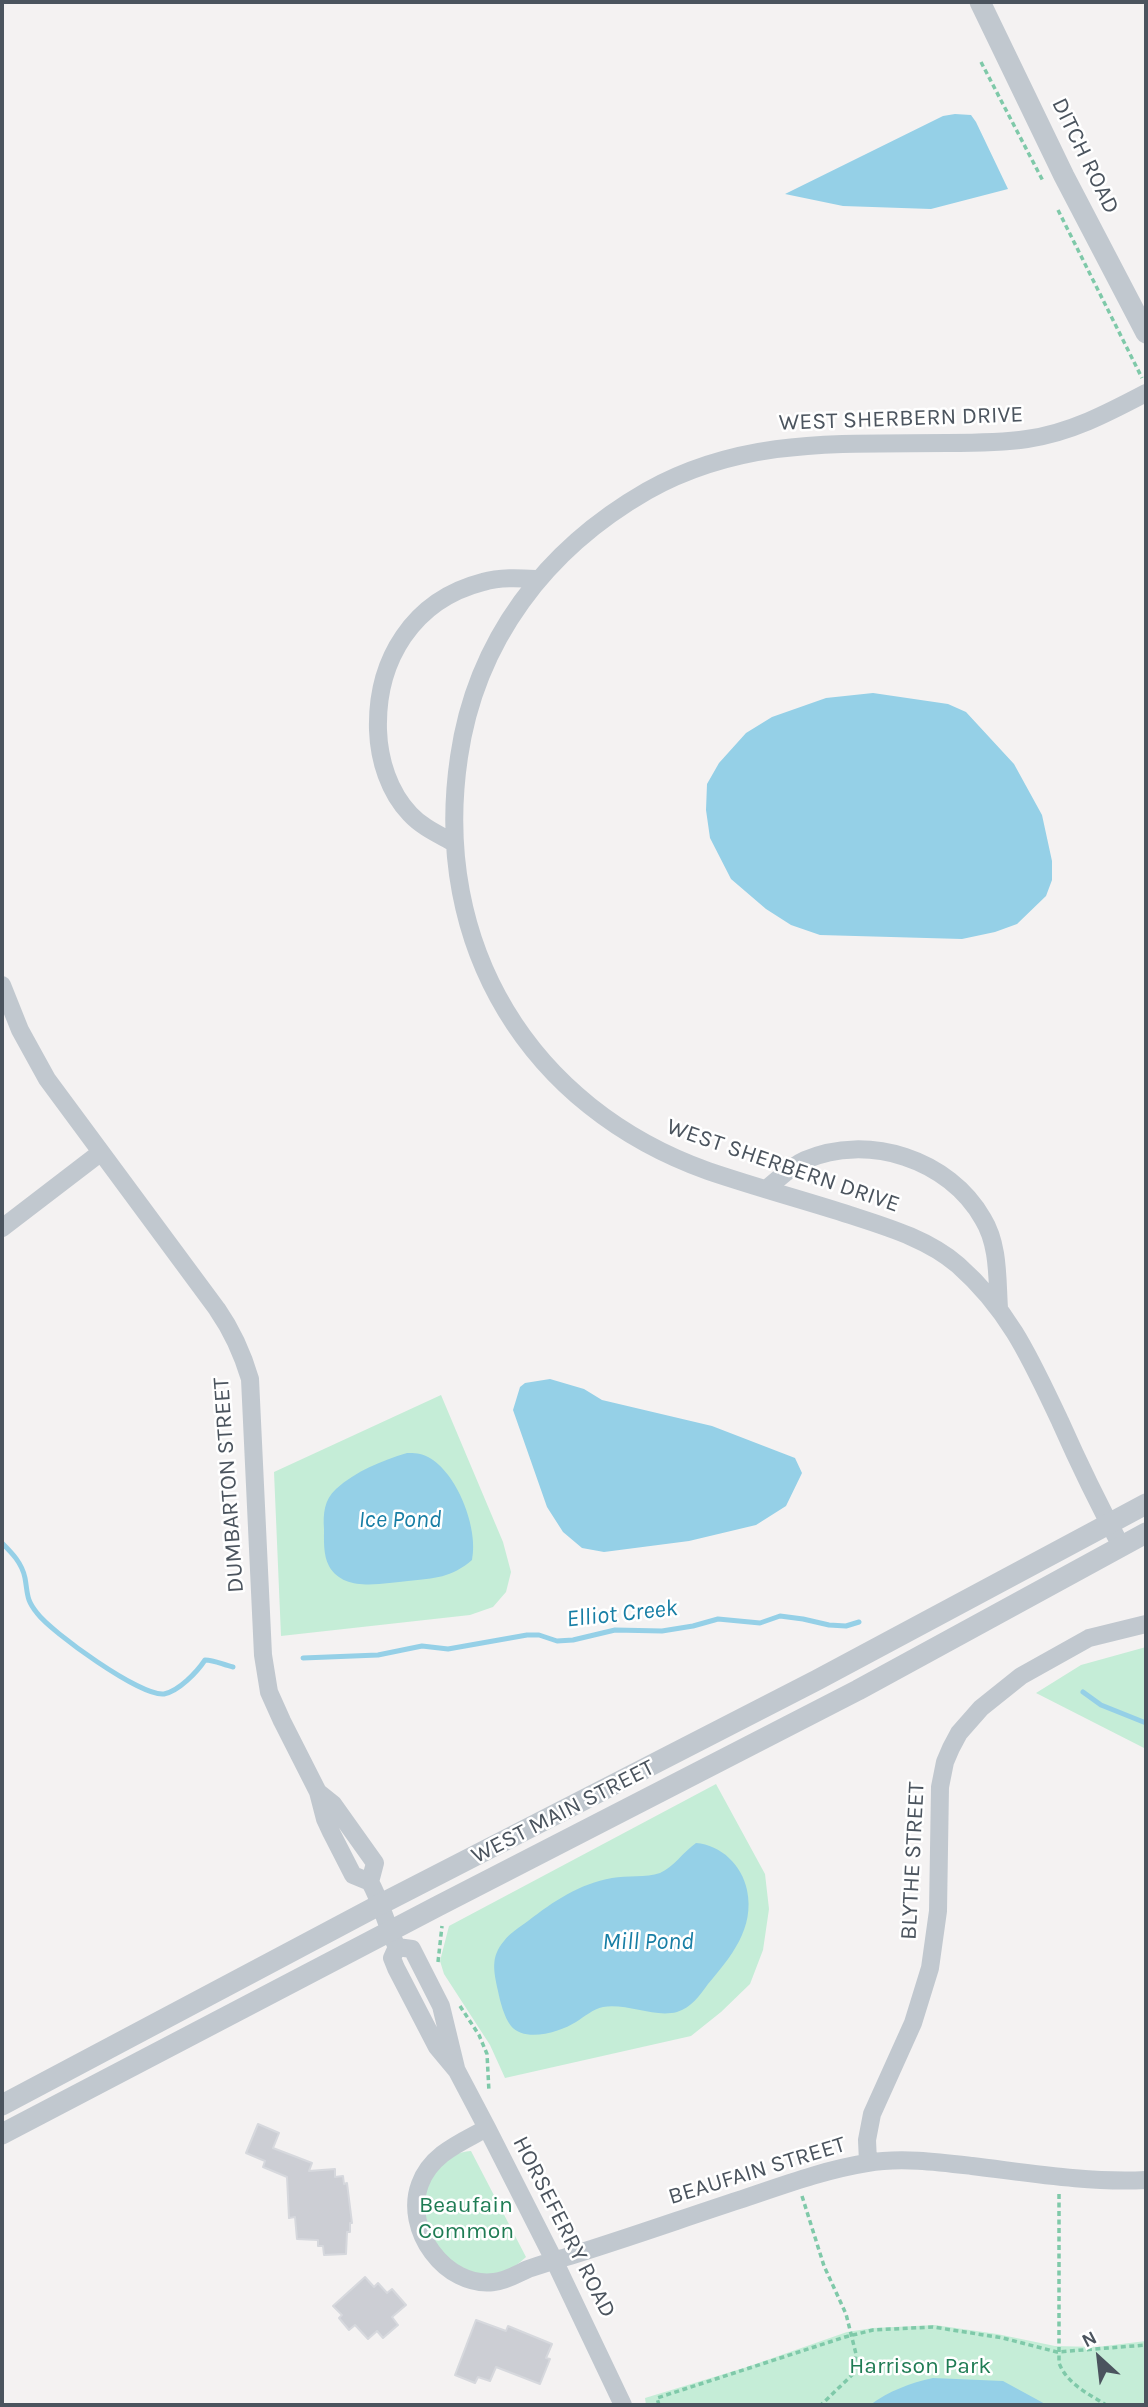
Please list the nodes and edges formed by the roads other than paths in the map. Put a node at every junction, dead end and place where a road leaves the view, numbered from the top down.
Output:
1 (980, 2) edge
2 (1146, 333) edge
3 (1146, 393) edge
4 (536, 579) junction
5 (454, 843) junction
6 (2, 985) edge
7 (100, 1153) junction
8 (766, 1189) junction
9 (2, 1228) edge
10 (999, 1308) junction
11 (1146, 1504) edge
12 (1109, 1524) junction
13 (1146, 1533) edge
14 (1121, 1546) junction
15 (1146, 1624) edge
16 (388, 1925) junction
17 (2, 2105) edge
18 (487, 2128) junction
19 (2, 2134) edge
20 (868, 2162) junction
21 (1146, 2180) edge
22 (554, 2260) junction
23 (623, 2405) edge

1 - 2 street, DITCH ROAD
3 - 4 street, WEST SHERBERN DRIVE
4 - 5 street, WEST SHERBERN DRIVE
4 - 5 street
5 - 8 street, WEST SHERBERN DRIVE
6 - 7 street, DUMBARTON STREET
7 - 9 street
7 - 16 street, DUMBARTON STREET
8 - 10 street, WEST SHERBERN DRIVE
8 - 10 street
10 - 12 street, WEST SHERBERN DRIVE
11 - 12 street, WEST MAIN STREET
12 - 14 street, WEST SHERBERN DRIVE
12 - 16 street, WEST MAIN STREET
13 - 14 street, WEST MAIN STREET
14 - 16 street, WEST MAIN STREET
15 - 20 street, BLYTHE STREET
16 - 17 street, WEST MAIN STREET
16 - 18 street, HORSEFERRY ROAD
16 - 19 street, WEST MAIN STREET
18 - 22 street, HORSEFERRY ROAD
18 - 22 street, BEAUFAIN STREET
20 - 21 street, BEAUFAIN STREET
20 - 22 street, BEAUFAIN STREET
22 - 23 street, HORSEFERRY ROAD

